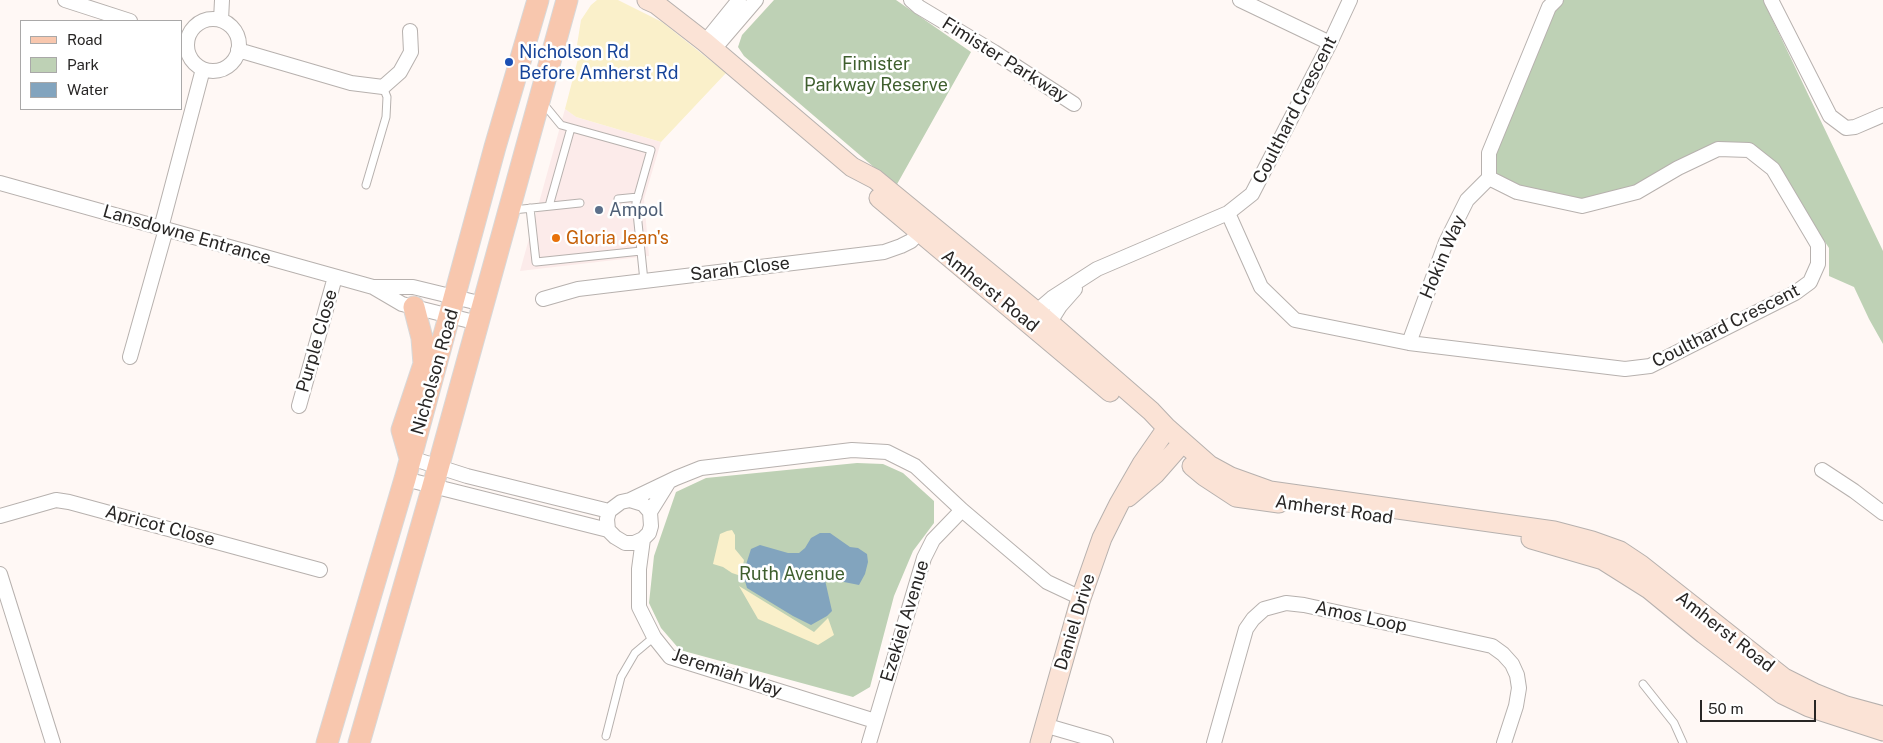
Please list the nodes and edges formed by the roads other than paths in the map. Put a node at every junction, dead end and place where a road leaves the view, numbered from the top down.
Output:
1 (65, 0) edge
2 (222, 0) edge
3 (538, 0) edge
4 (567, 0) edge
5 (739, 0) edge
6 (756, 0) edge
7 (911, 0) edge
8 (1240, 0) edge
9 (1350, 0) edge
10 (1556, 0) edge
11 (1771, 0) edge
12 (652, 1) edge
13 (127, 20) edge
14 (221, 20) junction
15 (410, 31) dead end
16 (184, 39) edge
17 (1330, 43) junction
18 (709, 46) junction
19 (238, 50) junction
20 (203, 69) junction
21 (383, 87) junction
22 (540, 101) junction
23 (1074, 104) dead end
24 (1883, 115) edge
25 (571, 128) junction
26 (1489, 178) junction
27 (0, 183) edge
28 (366, 185) dead end
29 (638, 197) junction
30 (618, 199) dead end
31 (580, 203) dead end
32 (549, 206) junction
33 (520, 209) junction
34 (1228, 212) junction
35 (164, 228) junction
36 (923, 228) junction
37 (641, 251) junction
38 (335, 277) junction
39 (644, 281) junction
40 (373, 287) junction
41 (543, 299) dead end
42 (453, 306) junction
43 (414, 307) junction
44 (481, 314) junction
45 (1039, 322) junction
46 (1408, 343) junction
47 (130, 357) dead end
48 (299, 406) dead end
49 (1164, 433) junction
50 (1179, 446) junction
51 (410, 458) junction
52 (1822, 470) dead end
53 (436, 476) junction
54 (405, 479) junction
55 (668, 482) junction
56 (630, 500) junction
57 (1119, 504) junction
58 (962, 510) junction
59 (609, 511) junction
60 (650, 512) junction
61 (1883, 513) edge
62 (0, 516) edge
63 (608, 530) junction
64 (643, 539) junction
65 (625, 543) junction
66 (639, 569) junction
67 (320, 570) dead end
68 (0, 574) edge
69 (1082, 598) junction
70 (654, 637) junction
71 (1643, 684) dead end
72 (1883, 716) edge
73 (875, 721) junction
74 (1883, 731) edge
75 (1042, 734) edge
76 (606, 736) dead end
77 (53, 743) edge
78 (327, 743) edge
79 (359, 743) edge
80 (869, 743) edge
81 (1106, 743) edge
82 (1214, 743) edge
83 (1504, 743) edge
84 (1684, 743) edge

1 - 13 street
2 - 14 street
3 - 42 main road, Nicholson Road
4 - 22 main road, Nicholson Road
5 - 18 street
6 - 18 street
7 - 23 street, Fimister Parkway
8 - 17 street
9 - 17 street, Coulthard Crescent
10 - 26 street
11 - 24 street
12 - 18 main road, Amherst Road
14 - 16 street
14 - 19 street
15 - 21 street
16 - 20 street
17 - 34 street, Coulthard Crescent
18 - 36 main road, Amherst Road
19 - 20 street
19 - 21 street
20 - 35 street
21 - 28 lane
22 - 25 lane
22 - 33 main road, Nicholson Road
25 - 29 lane
25 - 32 lane
26 - 46 street, Hokin Way
26 - 46 street, Coulthard Crescent
27 - 35 street, Lansdowne Entrance
29 - 30 lane
29 - 37 lane
31 - 32 lane
32 - 33 lane
33 - 37 lane
33 - 44 main road, Nicholson Road
34 - 45 street, Coulthard Crescent
34 - 46 street, Coulthard Crescent
35 - 38 street, Lansdowne Entrance
35 - 47 street
36 - 39 street, Sarah Close
36 - 45 main road, Amherst Road
37 - 39 lane
38 - 40 street, Lansdowne Entrance
38 - 48 street, Purple Close
39 - 41 street, Sarah Close
40 - 42 street, Lansdowne Entrance
40 - 43 street, Lansdowne Entrance
42 - 43 street, Lansdowne Entrance
42 - 44 street, Lansdowne Entrance
42 - 44 street, Lansdowne Entrance
42 - 51 main road, Nicholson Road
43 - 51 main road
44 - 53 main road, Nicholson Road
45 - 49 main road, Amherst Road
49 - 50 main road, Amherst Road
49 - 57 main road, Daniel Drive
50 - 57 main road, Daniel Drive
50 - 72 main road, Amherst Road
50 - 74 main road, Amherst Road
51 - 53 street
51 - 54 main road, Nicholson Road
52 - 61 street
53 - 54 street
53 - 59 street
53 - 63 street
53 - 79 main road, Nicholson Road
54 - 78 main road, Nicholson Road
55 - 56 street
55 - 58 street
55 - 60 street
56 - 59 street
56 - 60 street
57 - 69 main road, Daniel Drive
58 - 69 street
58 - 73 street, Ezekiel Avenue
59 - 63 street
60 - 64 street
62 - 67 street, Apricot Close
63 - 65 street
64 - 65 street
64 - 66 street, Jeremiah Way
65 - 66 street, Jeremiah Way
66 - 70 street, Jeremiah Way
68 - 77 street
69 - 75 main road, Daniel Drive
70 - 73 street, Jeremiah Way
70 - 76 lane
71 - 84 lane
73 - 80 street, Ezekiel Avenue
75 - 81 street
82 - 83 street, Amos Loop

